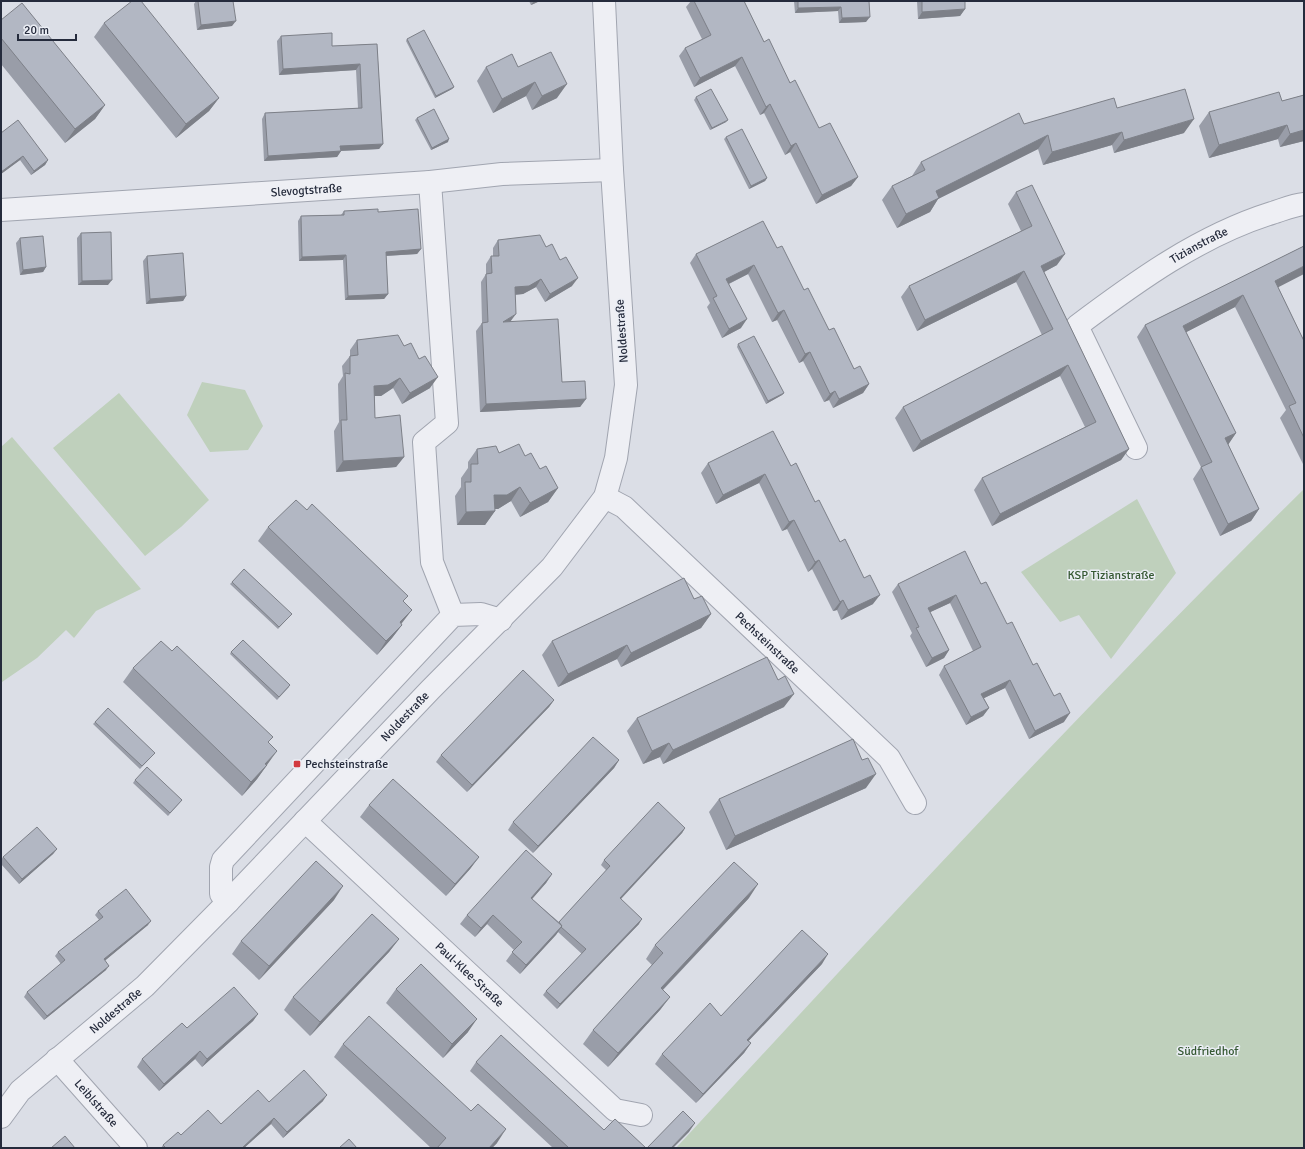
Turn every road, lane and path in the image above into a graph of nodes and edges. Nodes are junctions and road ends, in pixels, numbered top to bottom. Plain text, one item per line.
1 (604, 1) edge
2 (612, 170) junction
3 (430, 182) junction
4 (1304, 204) edge
5 (1, 210) edge
6 (1136, 448) dead end
7 (605, 497) junction
8 (453, 615) junction
9 (501, 620) junction
10 (914, 803) dead end
11 (305, 821) junction
12 (228, 902) junction
13 (57, 1059) junction
14 (640, 1115) dead end
15 (1, 1117) edge
16 (136, 1148) edge

1 - 2 street, Noldestraße
2 - 3 street, Slevogtstraße
2 - 7 street, Noldestraße
3 - 5 street, Slevogtstraße
3 - 8 street
4 - 6 street, Tizianstraße
7 - 9 street, Noldestraße
7 - 10 street, Pechsteinstraße
8 - 9 street
8 - 12 street
9 - 11 street, Noldestraße
11 - 12 street, Noldestraße
11 - 14 street, Paul-Klee-Straße
12 - 13 street, Noldestraße
13 - 15 street, Noldestraße
13 - 16 street, Leiblstraße

